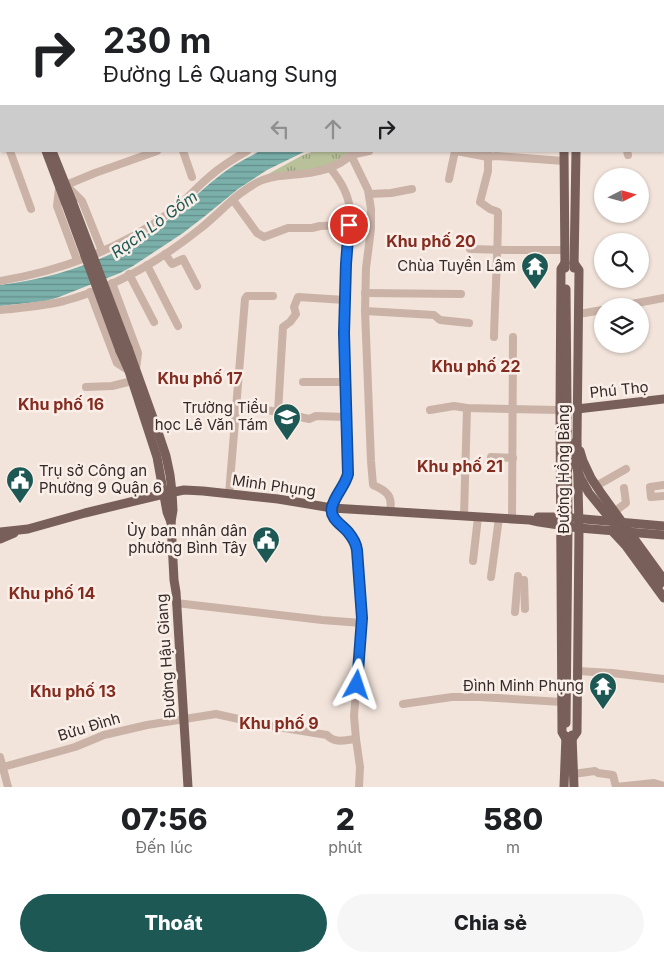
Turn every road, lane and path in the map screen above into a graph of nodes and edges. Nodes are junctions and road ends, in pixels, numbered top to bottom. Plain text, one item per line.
1 (10, 152) edge
2 (46, 152) edge
3 (52, 152) edge
4 (154, 152) edge
5 (183, 152) edge
6 (245, 152) edge
7 (456, 152) edge
8 (474, 152) edge
9 (576, 152) edge
10 (354, 153) edge
11 (488, 154) edge
12 (564, 156) edge
13 (330, 168) junction
14 (192, 177) dead end
15 (449, 179) dead end
16 (62, 186) junction
17 (412, 189) dead end
18 (370, 194) junction
19 (233, 200) junction
20 (30, 209) dead end
21 (349, 225) junction
22 (470, 249) dead end
23 (498, 250) junction
24 (565, 250) junction
25 (102, 251) junction
26 (165, 254) junction
27 (77, 260) junction
28 (569, 263) junction
29 (147, 264) junction
30 (130, 274) junction
31 (0, 281) edge
32 (112, 283) junction
33 (197, 286) dead end
34 (569, 289) junction
35 (90, 292) junction
36 (365, 293) junction
37 (461, 294) dead end
38 (273, 296) dead end
39 (664, 298) edge
40 (345, 300) junction
41 (649, 301) edge
42 (0, 310) edge
43 (365, 311) junction
44 (594, 311) edge
45 (579, 314) junction
46 (154, 322) dead end
47 (469, 322) dead end
48 (178, 326) dead end
49 (494, 337) dead end
50 (513, 337) dead end
51 (132, 370) junction
52 (132, 381) junction
53 (303, 382) dead end
54 (345, 382) junction
55 (86, 387) dead end
56 (664, 399) edge
57 (236, 405) junction
58 (467, 408) junction
59 (513, 409) junction
60 (577, 409) junction
61 (430, 410) dead end
62 (560, 410) junction
63 (278, 412) junction
64 (346, 416) junction
65 (575, 441) junction
66 (492, 457) dead end
67 (513, 458) junction
68 (626, 469) dead end
69 (561, 471) junction
70 (578, 472) junction
71 (664, 485) edge
72 (596, 486) junction
73 (624, 488) dead end
74 (664, 490) edge
75 (168, 493) junction
76 (228, 494) junction
77 (664, 496) edge
78 (332, 508) junction
79 (390, 512) junction
80 (614, 512) junction
81 (464, 516) junction
82 (478, 517) junction
83 (499, 518) junction
84 (579, 518) junction
85 (512, 519) junction
86 (561, 521) junction
87 (623, 522) junction
88 (635, 523) junction
89 (664, 526) edge
90 (579, 528) junction
91 (18, 530) junction
92 (612, 531) junction
93 (0, 532) edge
94 (629, 532) junction
95 (653, 534) junction
96 (664, 535) edge
97 (0, 539) edge
98 (624, 543) junction
99 (645, 553) junction
100 (473, 561) dead end
101 (491, 577) dead end
102 (664, 580) edge
103 (664, 590) edge
104 (664, 598) edge
105 (176, 603) junction
106 (524, 609) dead end
107 (515, 612) dead end
108 (362, 623) junction
109 (577, 671) junction
110 (664, 679) edge
111 (562, 702) junction
112 (403, 704) dead end
113 (184, 718) junction
114 (569, 723) junction
115 (356, 739) junction
116 (569, 739) junction
117 (0, 757) edge
118 (3, 767) junction
119 (573, 774) junction
120 (664, 786) edge
121 (8, 787) edge
122 (188, 787) edge
123 (359, 787) edge
124 (564, 787) edge
125 (574, 787) edge

1 - 20 street
2 - 16 main road
3 - 16 main road
4 - 16 street
5 - 14 street
6 - 25 street
7 - 15 street
8 - 11 street
9 - 28 main road, Đường Hồng Bàng
10 - 13 street
10 - 18 street
11 - 12 street
11 - 23 street
12 - 24 main road, Đường Hồng Bàng
13 - 19 street
13 - 21 street
16 - 25 street
16 - 27 street
16 - 51 main road, Đường Hậu Giang, bridge
17 - 18 street
18 - 36 street
19 - 21 street
19 - 26 street
21 - 40 street
22 - 23 street
23 - 24 street
23 - 49 street
24 - 28 main road, Đường Hồng Bàng
25 - 27 street
26 - 29 street
26 - 33 street
27 - 31 street
28 - 34 main road
28 - 45 main road, Đường Hồng Bàng
28 - 62 main road, Đường Hồng Bàng
29 - 30 street
29 - 48 street
30 - 32 street
30 - 46 street
32 - 35 street
32 - 51 street, Đường Hậu Giang
34 - 65 main road
34 - 114 main road, bridge
35 - 42 street
35 - 51 street, Đường Hậu Giang
36 - 37 street
36 - 43 street
38 - 57 street
39 - 41 street
40 - 54 street
40 - 63 street
43 - 47 street
43 - 79 street
44 - 45 street
45 - 60 main road, Đường Hồng Bàng
50 - 59 street
51 - 52 main road, Đường Hậu Giang
51 - 75 main road, Đường Hậu Giang
52 - 55 street
52 - 75 main road, Đường Hậu Giang
53 - 54 street
54 - 64 street
56 - 60 main road, Phú Thọ
57 - 63 street
57 - 76 street
58 - 59 street
58 - 61 street
58 - 81 street
59 - 62 street
59 - 67 street
60 - 65 main road, Đường Hồng Bàng
62 - 69 main road, Đường Hồng Bàng
63 - 64 street
64 - 78 street
65 - 70 main road, Đường Hồng Bàng
65 - 72 main road
65 - 103 main road, bridge
65 - 114 main road, bridge
66 - 67 street
67 - 85 street
68 - 72 street
69 - 70 main road
69 - 86 main road, Đường Hồng Bàng
70 - 84 main road, Đường Hồng Bàng
71 - 74 street
71 - 77 street
72 - 80 main road
73 - 80 street
75 - 76 main road, Minh Phụng
75 - 91 main road, Minh Phụng
75 - 105 main road, Đường Hậu Giang
76 - 78 main road, Minh Phụng
78 - 79 main road, Minh Phụng
78 - 108 street
79 - 81 main road, Minh Phụng
80 - 87 main road
81 - 82 main road, Minh Phụng
82 - 83 main road, Minh Phụng
82 - 100 street
83 - 85 main road, Minh Phụng
83 - 101 street
84 - 86 main road, Minh Phụng
84 - 87 main road, Minh Phụng
84 - 90 main road, Đường Hồng Bàng
85 - 86 main road, Minh Phụng
86 - 90 main road, Minh Phụng
86 - 111 main road, Đường Hồng Bàng
87 - 88 main road, Minh Phụng
87 - 94 main road
88 - 89 main road, Minh Phụng
88 - 94 main road
90 - 92 main road, Minh Phụng
90 - 109 main road, Đường Hồng Bàng
91 - 93 main road, Minh Phụng
91 - 97 main road, Minh Phụng
92 - 94 main road, Minh Phụng
92 - 98 main road
94 - 95 main road, Minh Phụng
94 - 98 main road
94 - 99 main road
95 - 96 main road, Minh Phụng
95 - 99 main road
98 - 104 main road
99 - 102 main road
105 - 108 street
105 - 113 main road, Đường Hậu Giang
106 - 107 street
108 - 115 street
109 - 110 street
109 - 116 main road, Đường Hồng Bàng
111 - 112 street
111 - 116 main road, Đường Hồng Bàng
113 - 115 street, Bửu Đình
113 - 118 street, Bửu Đình
113 - 122 main road, Đường Hậu Giang
114 - 116 main road
115 - 123 street
116 - 119 main road, Đường Hồng Bàng
116 - 124 main road, Đường Hồng Bàng
117 - 118 street
118 - 121 street
119 - 120 street
119 - 125 main road, Đường Hồng Bàng

